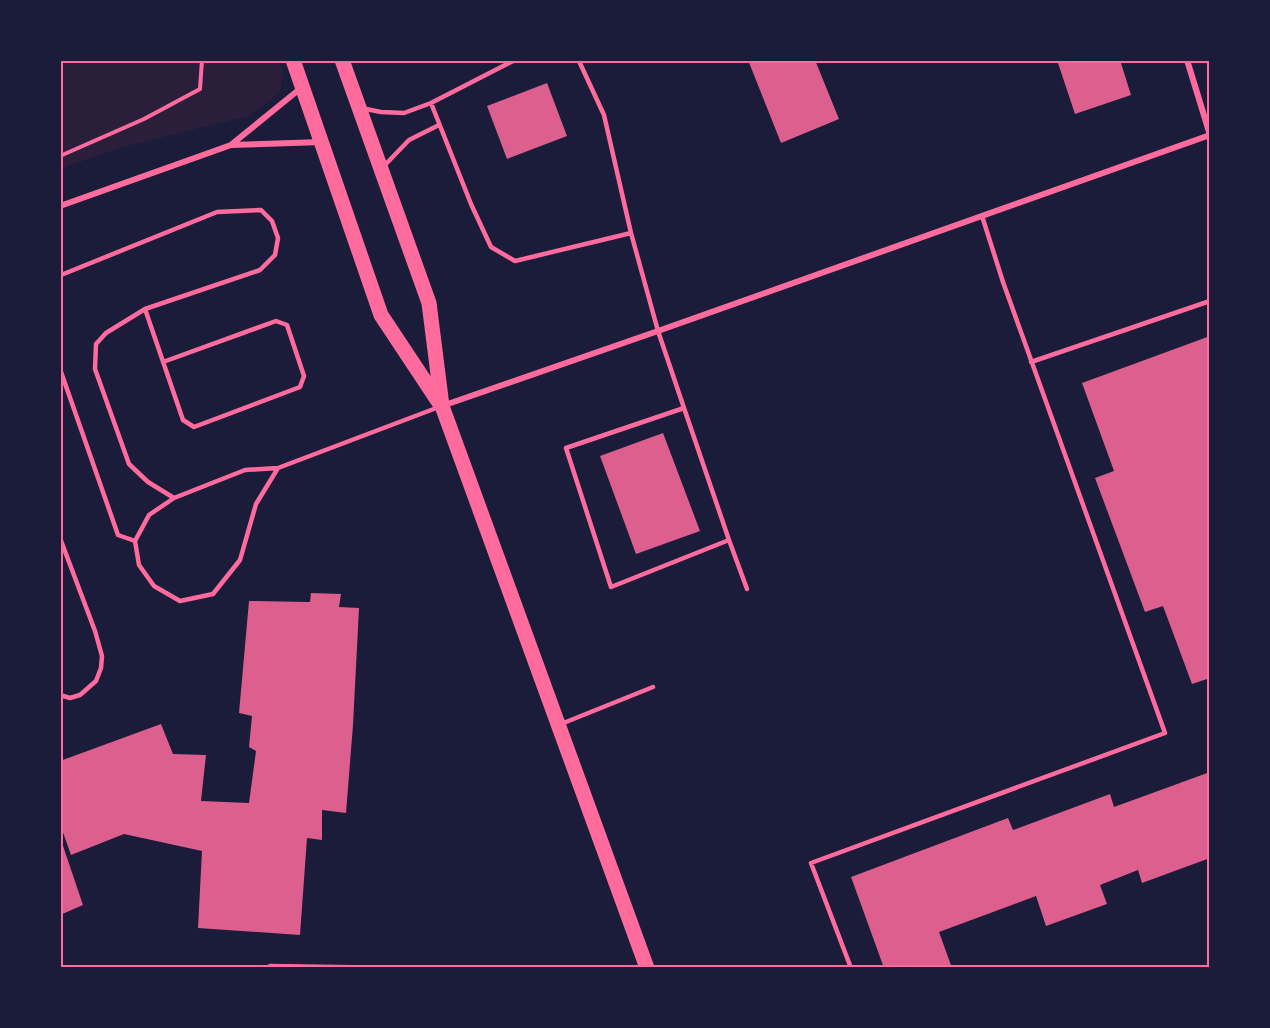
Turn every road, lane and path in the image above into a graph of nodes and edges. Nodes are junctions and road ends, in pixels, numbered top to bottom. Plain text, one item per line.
1 (202, 60) edge
2 (293, 60) edge
3 (342, 60) edge
4 (519, 60) edge
5 (577, 60) edge
6 (1188, 60) edge
7 (303, 87) junction
8 (431, 103) junction
9 (359, 107) junction
10 (439, 125) junction
11 (1210, 135) edge
12 (322, 142) junction
13 (231, 145) junction
14 (60, 156) edge
15 (381, 169) junction
16 (60, 207) edge
17 (981, 216) junction
18 (631, 233) junction
19 (60, 276) edge
20 (1210, 301) edge
21 (146, 309) junction
22 (658, 331) junction
23 (163, 362) junction
24 (1031, 362) junction
25 (60, 369) edge
26 (442, 406) junction
27 (684, 408) junction
28 (278, 468) junction
29 (174, 498) junction
30 (60, 538) edge
31 (729, 540) junction
32 (135, 541) junction
33 (747, 589) dead end
34 (653, 687) dead end
35 (60, 695) edge
36 (558, 725) junction
37 (270, 966) dead end
38 (402, 968) edge
39 (647, 968) edge
40 (851, 968) edge

1 - 14 path
2 - 7 main road
3 - 9 main road
4 - 8 lane
5 - 18 lane
6 - 11 street
7 - 12 main road
7 - 13 street
8 - 9 lane
8 - 10 lane
9 - 15 main road
10 - 15 lane
10 - 18 lane
11 - 17 street
12 - 13 street
12 - 26 main road
13 - 16 street
15 - 26 main road
17 - 22 street
17 - 24 lane
18 - 22 lane
19 - 21 lane
20 - 24 lane
21 - 23 lane
21 - 29 lane
22 - 26 street
22 - 27 lane
23 - 23 lane
24 - 40 lane
25 - 32 lane
26 - 28 lane
26 - 36 main road
27 - 31 lane
27 - 31 lane
28 - 29 lane
28 - 32 lane
29 - 32 lane
30 - 35 lane
31 - 33 lane
34 - 36 lane
36 - 39 main road
37 - 38 lane

